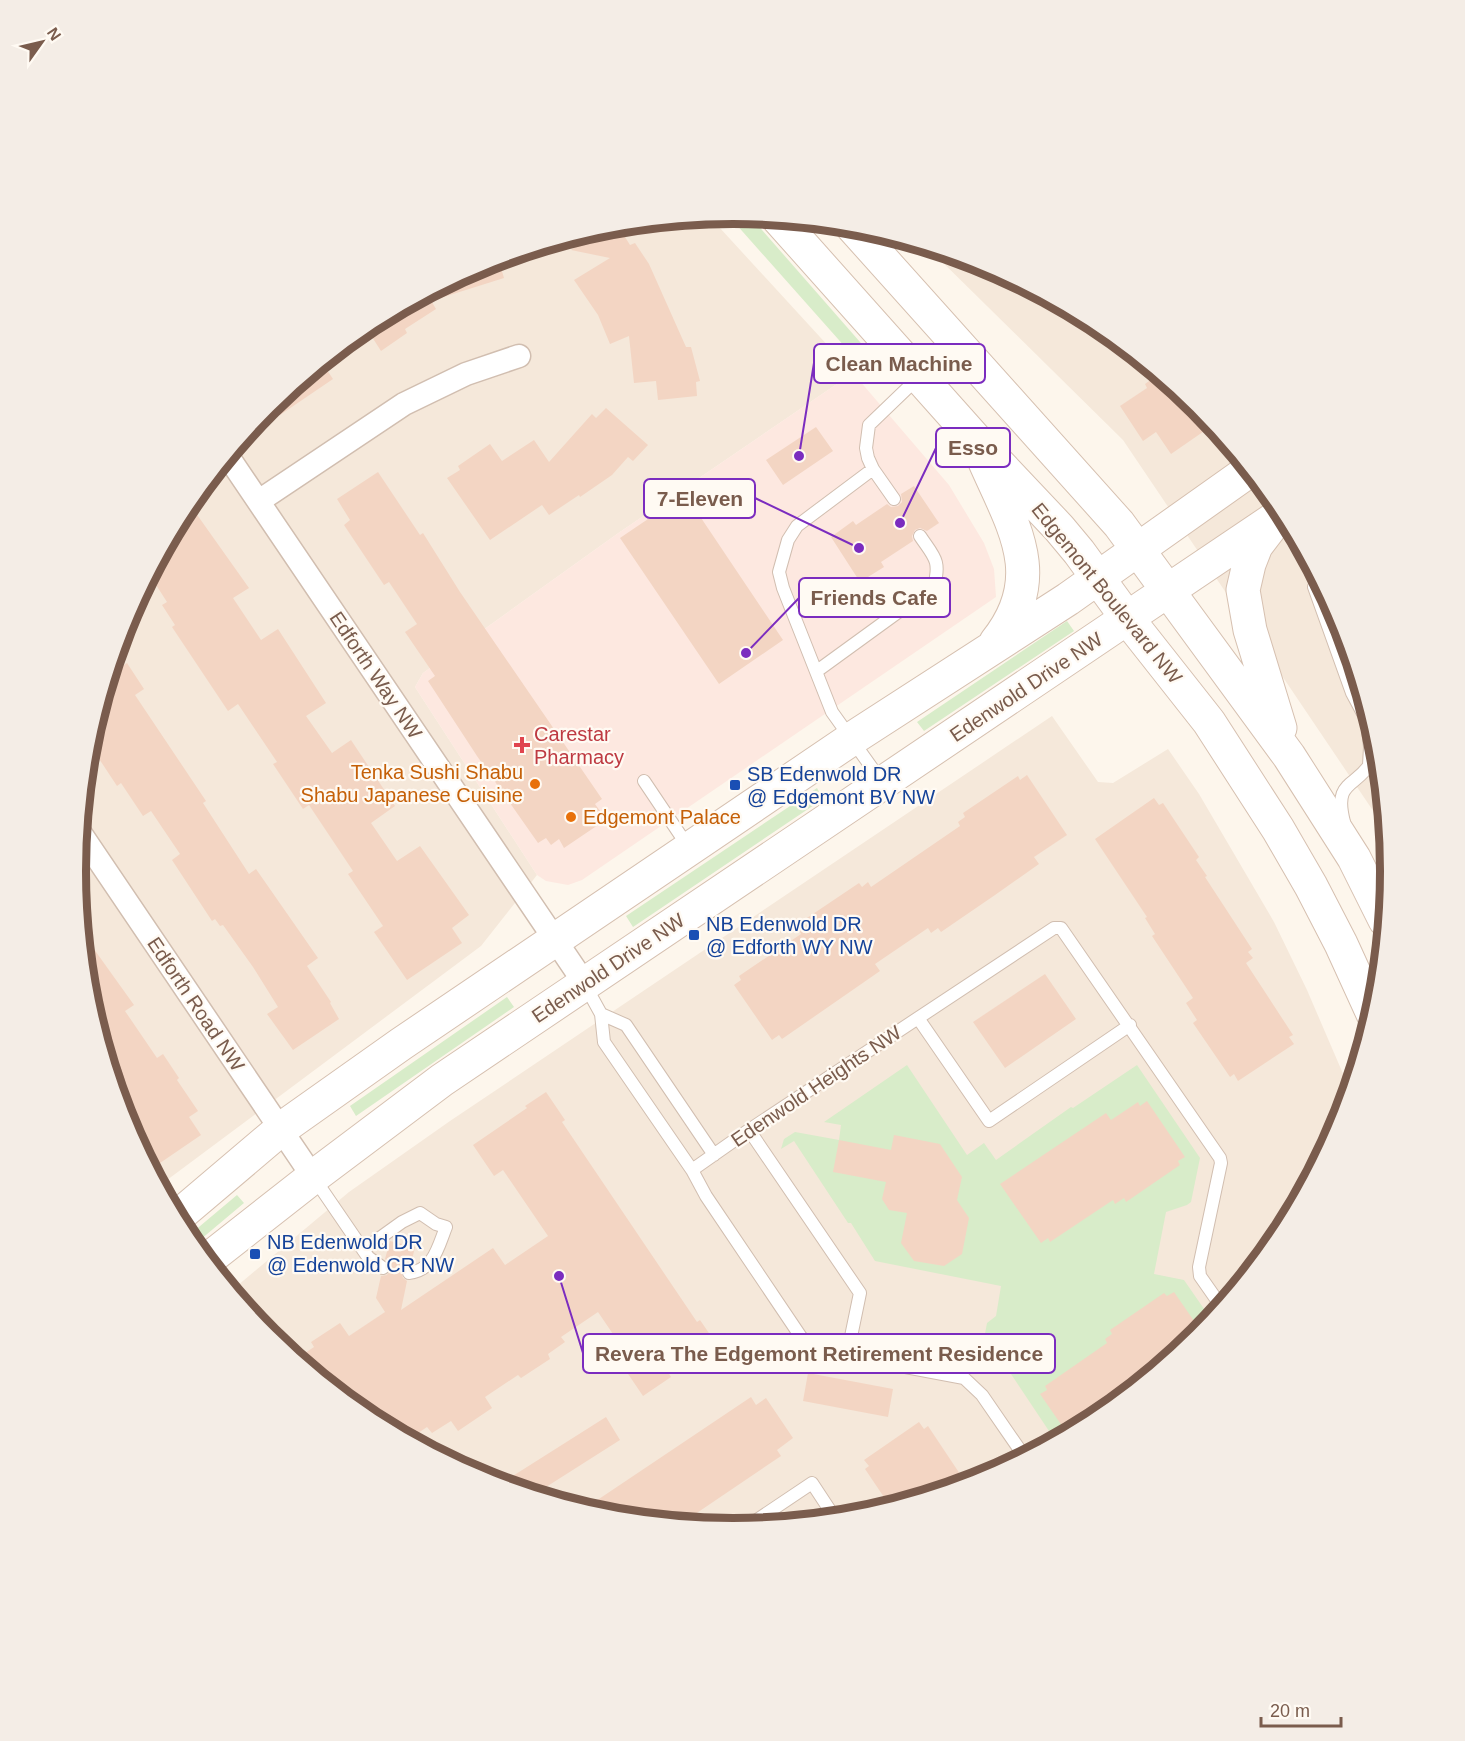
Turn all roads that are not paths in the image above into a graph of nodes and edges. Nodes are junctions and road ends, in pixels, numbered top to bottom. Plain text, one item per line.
1 (785, 226) edge
2 (861, 237) edge
3 (519, 356) dead end
4 (919, 377) junction
5 (975, 439) junction
6 (232, 461) edge
7 (873, 469) junction
8 (1244, 474) edge
9 (894, 499) dead end
10 (259, 501) junction
11 (1275, 518) edge
12 (1276, 520) edge
13 (920, 537) dead end
14 (1138, 550) junction
15 (1098, 578) junction
16 (1314, 587) edge
17 (1168, 590) junction
18 (1127, 618) junction
19 (991, 648) junction
20 (817, 671) junction
21 (1357, 701) edge
22 (853, 738) junction
23 (1289, 756) junction
24 (1369, 758) edge
25 (1369, 765) joint
26 (644, 781) dead end
27 (883, 783) junction
28 (87, 842) edge
29 (690, 849) junction
30 (1354, 858) junction
31 (1378, 907) edge
32 (556, 940) junction
33 (585, 984) junction
34 (1366, 1000) edge
35 (601, 1014) junction
36 (918, 1018) junction
37 (1130, 1025) junction
38 (281, 1129) junction
39 (749, 1130) junction
40 (714, 1155) junction
41 (692, 1170) junction
42 (313, 1177) junction
43 (183, 1212) edge
44 (363, 1250) junction
45 (213, 1256) edge
46 (383, 1268) dead end
47 (409, 1273) dead end
48 (1217, 1300) edge
49 (847, 1356) junction
50 (1020, 1450) edge
51 (830, 1510) edge
52 (762, 1517) edge

1 - 4 street, Edgemont Boulevard NW
2 - 14 street
3 - 10 street
4 - 5 street, Edgemont Boulevard NW
4 - 7 lane
5 - 15 street, Edgemont Boulevard NW
5 - 19 street
6 - 10 street, Edforth Way NW
7 - 9 lane
7 - 20 lane
8 - 14 street
10 - 32 street, Edforth Way NW
11 - 17 street, Edenwold Drive NW
12 - 23 street
13 - 20 lane
14 - 15 street
14 - 17 street
15 - 18 street, Edgemont Boulevard NW
15 - 19 street
16 - 21 lane
17 - 18 street, Edenwold Drive NW
17 - 23 street
18 - 27 street, Edenwold Drive NW
18 - 34 street, Edgemont Boulevard NW
19 - 22 street
20 - 22 lane
22 - 27 lane
22 - 29 street
23 - 30 street
24 - 25 lane
25 - 30 lane
26 - 29 lane
27 - 33 street, Edenwold Drive NW
28 - 38 street, Edforth Road NW
29 - 32 street
30 - 31 street
32 - 33 street, Edforth Way NW
32 - 38 street
33 - 35 lane
33 - 42 street, Edenwold Drive NW
35 - 40 lane, Edenwold Heights NW
35 - 41 lane
36 - 37 lane, Edenwold Heights NW
36 - 37 lane, Edenwold Heights NW
36 - 39 lane, Edenwold Heights NW
37 - 48 lane, Edenwold Heights NW
38 - 42 street, Edforth Road NW
38 - 43 street
39 - 40 lane, Edenwold Heights NW
39 - 49 lane
40 - 41 lane, Edenwold Heights NW
41 - 49 lane
42 - 44 lane
42 - 45 street, Edenwold Drive NW
44 - 46 lane
44 - 47 lane
49 - 50 lane
51 - 52 lane

